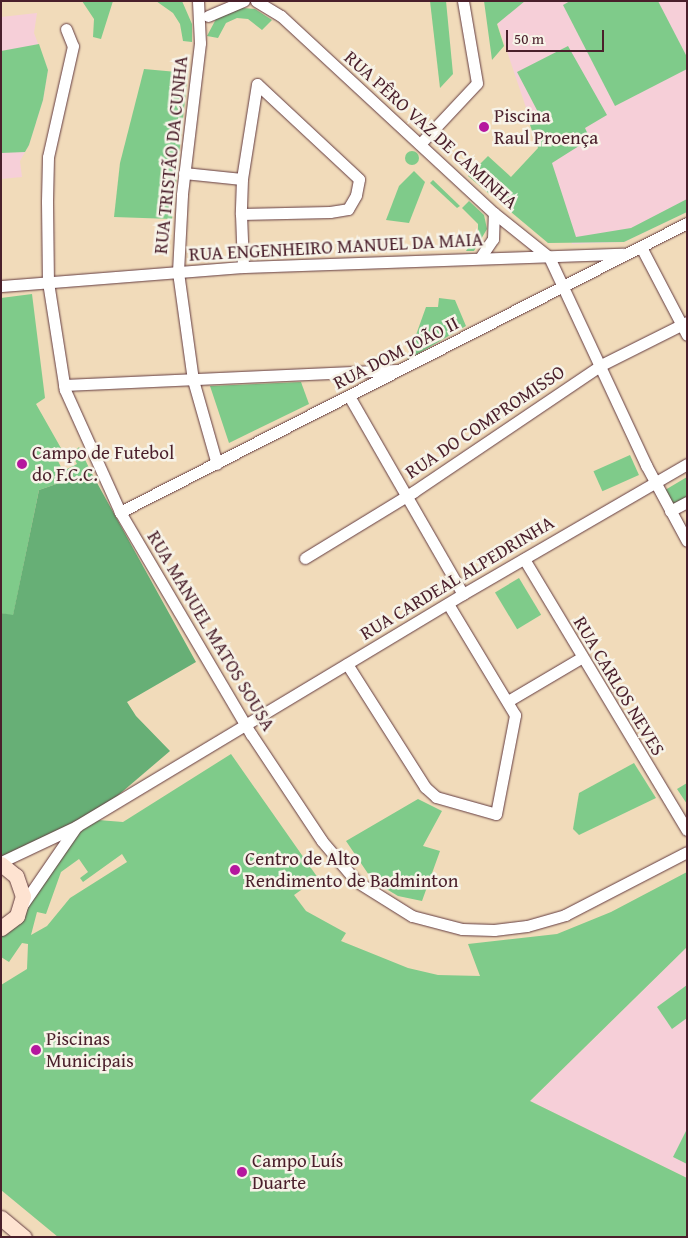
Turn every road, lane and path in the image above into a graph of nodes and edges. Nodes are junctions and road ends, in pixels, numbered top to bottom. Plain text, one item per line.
1 (215, 1) edge
2 (244, 1) edge
3 (463, 1) edge
4 (263, 3) edge
5 (199, 10) edge
6 (66, 28) dead end
7 (420, 144) junction
8 (184, 173) junction
9 (242, 179) junction
10 (494, 213) junction
11 (241, 214) junction
12 (687, 223) edge
13 (641, 247) junction
14 (626, 254) junction
15 (548, 257) junction
16 (480, 258) junction
17 (243, 267) junction
18 (178, 272) junction
19 (48, 282) junction
20 (1, 286) edge
21 (562, 287) junction
22 (685, 327) edge
23 (601, 365) junction
24 (404, 370) junction
25 (193, 380) junction
26 (64, 385) junction
27 (349, 396) junction
28 (217, 464) junction
29 (687, 464) edge
30 (655, 482) junction
31 (405, 497) junction
32 (687, 502) edge
33 (670, 511) junction
34 (120, 512) junction
35 (687, 541) edge
36 (305, 558) dead end
37 (524, 559) junction
38 (463, 594) junction
39 (448, 604) junction
40 (581, 658) junction
41 (347, 664) junction
42 (508, 701) junction
43 (246, 724) junction
44 (77, 826) junction
45 (687, 830) edge
46 (687, 852) edge
47 (1, 863) edge
48 (21, 907) junction
49 (1, 928) edge
50 (1, 1218) edge
51 (24, 1237) edge

1 - 5 street, RUA TRISTÃO DA CUNHA
2 - 5 street
3 - 7 street
4 - 7 street, RUA PÊRO VAZ DE CAMINHA
5 - 8 street, RUA TRISTÃO DA CUNHA
6 - 19 street, RUA MANUEL MATOS SOUSA
7 - 10 street, RUA PÊRO VAZ DE CAMINHA
8 - 9 street
8 - 18 street, RUA TRISTÃO DA CUNHA
9 - 11 street
9 - 11 street
10 - 15 street, RUA PÊRO VAZ DE CAMINHA
10 - 16 street
11 - 17 street
12 - 13 street, RUA DOM JOÃO II
13 - 14 street, RUA DOM JOÃO II
13 - 22 street
14 - 15 street, RUA ENGENHEIRO MANUEL DA MAIA
14 - 21 street, RUA DOM JOÃO II
15 - 16 street, RUA ENGENHEIRO MANUEL DA MAIA
15 - 21 street, RUA PÊRO VAZ DE CAMINHA
16 - 17 street, RUA ENGENHEIRO MANUEL DA MAIA
17 - 18 street, RUA ENGENHEIRO MANUEL DA MAIA
18 - 19 street, RUA ENGENHEIRO MANUEL DA MAIA
18 - 25 street, RUA TRISTÃO DA CUNHA
19 - 20 street, RUA ENGENHEIRO MANUEL DA MAIA
19 - 26 street, RUA MANUEL MATOS SOUSA
21 - 23 street, RUA PÊRO VAZ DE CAMINHA
21 - 24 street, RUA DOM JOÃO II
22 - 23 street, RUA DO COMPROMISSO
23 - 30 street, RUA PÊRO VAZ DE CAMINHA
23 - 31 street, RUA DO COMPROMISSO
24 - 25 street
24 - 27 street, RUA DOM JOÃO II
25 - 26 street
25 - 28 street, RUA TRISTÃO DA CUNHA
26 - 34 street, RUA MANUEL MATOS SOUSA
27 - 28 street, RUA DOM JOÃO II
27 - 31 street
28 - 34 street, RUA DOM JOÃO II
29 - 30 street, RUA CARDEAL ALPEDRINHA
30 - 33 street, RUA PÊRO VAZ DE CAMINHA
30 - 37 street, RUA CARDEAL ALPEDRINHA
31 - 36 street, RUA DO COMPROMISSO
31 - 38 street
32 - 33 street
33 - 35 street, RUA PÊRO VAZ DE CAMINHA
34 - 43 street, RUA MANUEL MATOS SOUSA
37 - 38 street, RUA CARDEAL ALPEDRINHA
37 - 40 street, RUA CARLOS NEVES
38 - 39 street, RUA CARDEAL ALPEDRINHA
39 - 41 street, RUA CARDEAL ALPEDRINHA
39 - 42 street
40 - 42 street
40 - 45 street, RUA CARLOS NEVES
41 - 42 street
41 - 43 street, RUA CARDEAL ALPEDRINHA
43 - 44 street, RUA CARDEAL ALPEDRINHA
43 - 46 street, RUA MANUEL MATOS SOUSA
44 - 47 street, RUA CARDEAL ALPEDRINHA
44 - 48 street
47 - 48 main road
48 - 49 main road
50 - 51 main road

